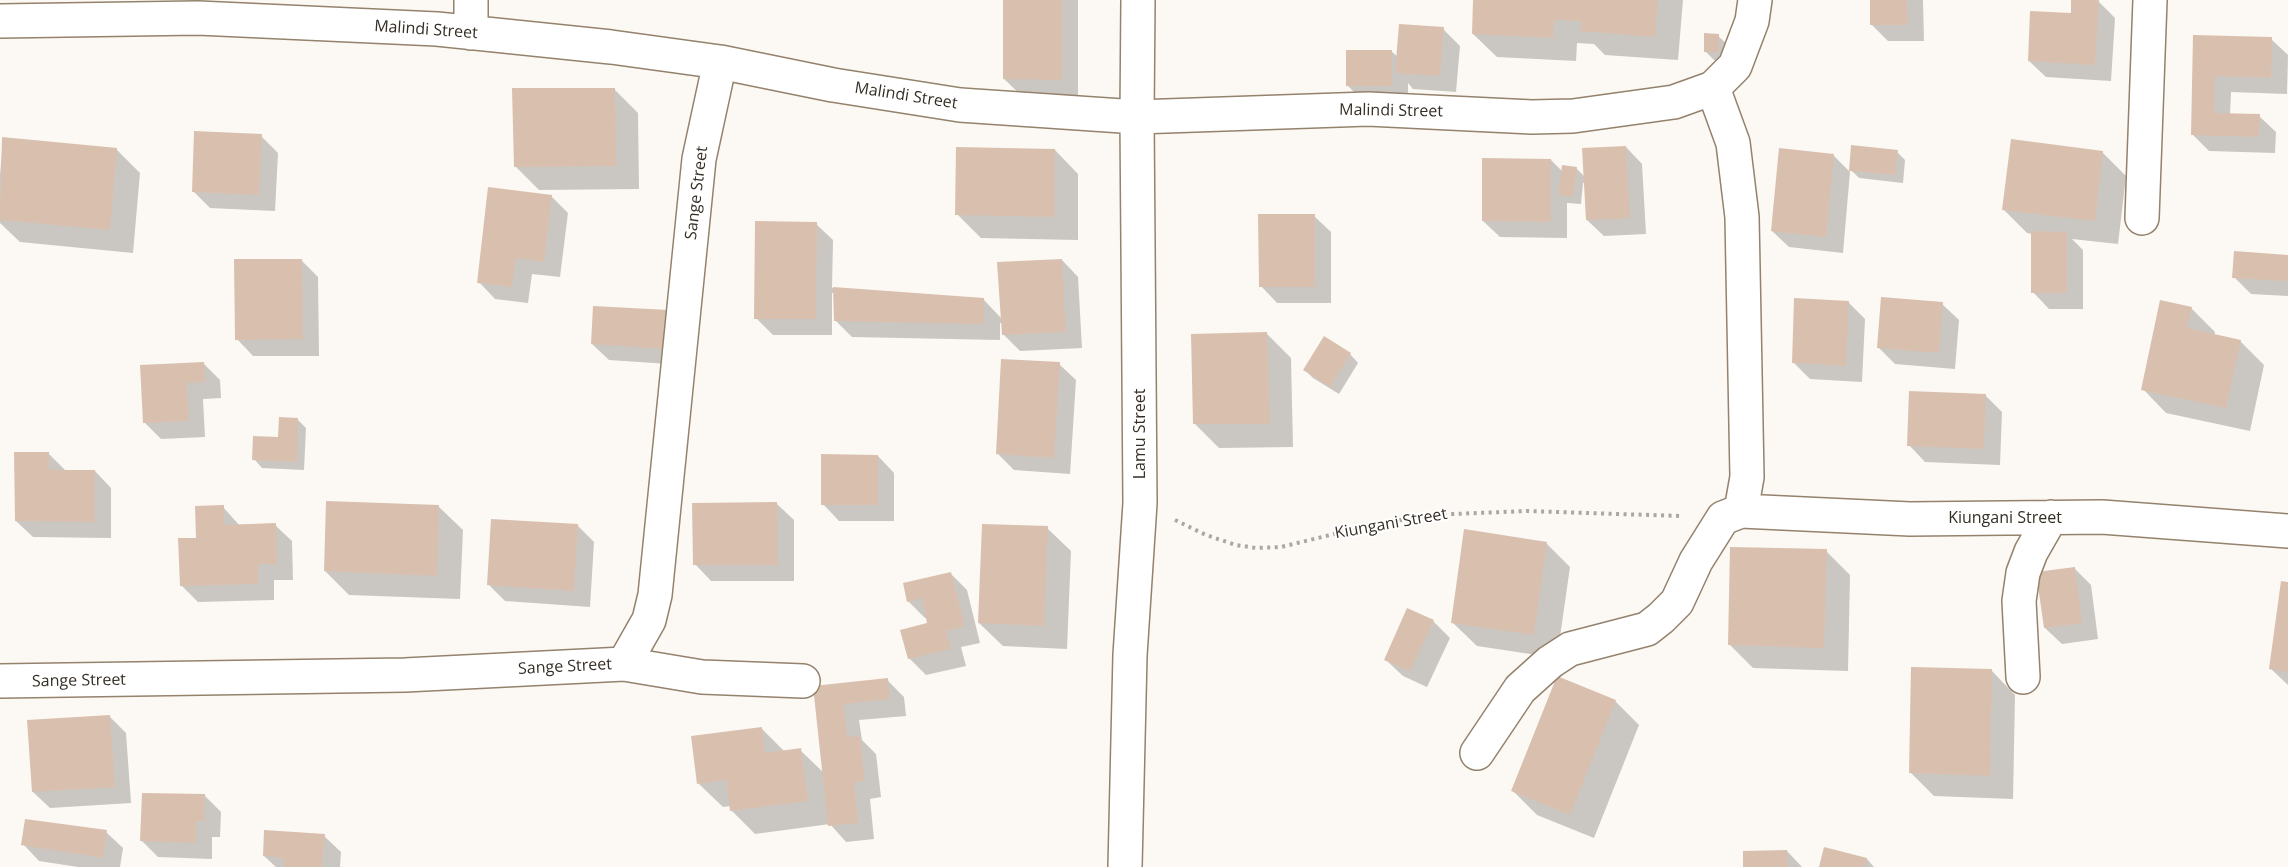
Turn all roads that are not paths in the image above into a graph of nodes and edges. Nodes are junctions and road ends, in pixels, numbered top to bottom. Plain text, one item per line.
1 (471, 0) edge
2 (1138, 0) edge
3 (1755, 0) edge
4 (2150, 0) edge
5 (0, 21) edge
6 (471, 33) junction
7 (720, 62) junction
8 (1713, 88) junction
9 (1137, 117) junction
10 (2142, 218) dead end
11 (1732, 515) junction
12 (2051, 517) junction
13 (2288, 531) edge
14 (624, 664) junction
15 (2023, 676) dead end
16 (0, 681) edge
17 (803, 681) dead end
18 (1477, 753) dead end
19 (1125, 867) edge

1 - 6 street
2 - 9 street, Lamu Street
3 - 8 street, Malindi Street
4 - 10 street
5 - 6 street, Malindi Street
6 - 7 street, Malindi Street
7 - 9 street, Malindi Street
7 - 14 street, Sange Street
8 - 9 street, Malindi Street
8 - 11 street
9 - 19 street, Lamu Street
11 - 12 street, Kiungani Street
11 - 18 street
12 - 13 street, Kiungani Street
12 - 15 street
14 - 16 street, Sange Street
14 - 17 street

